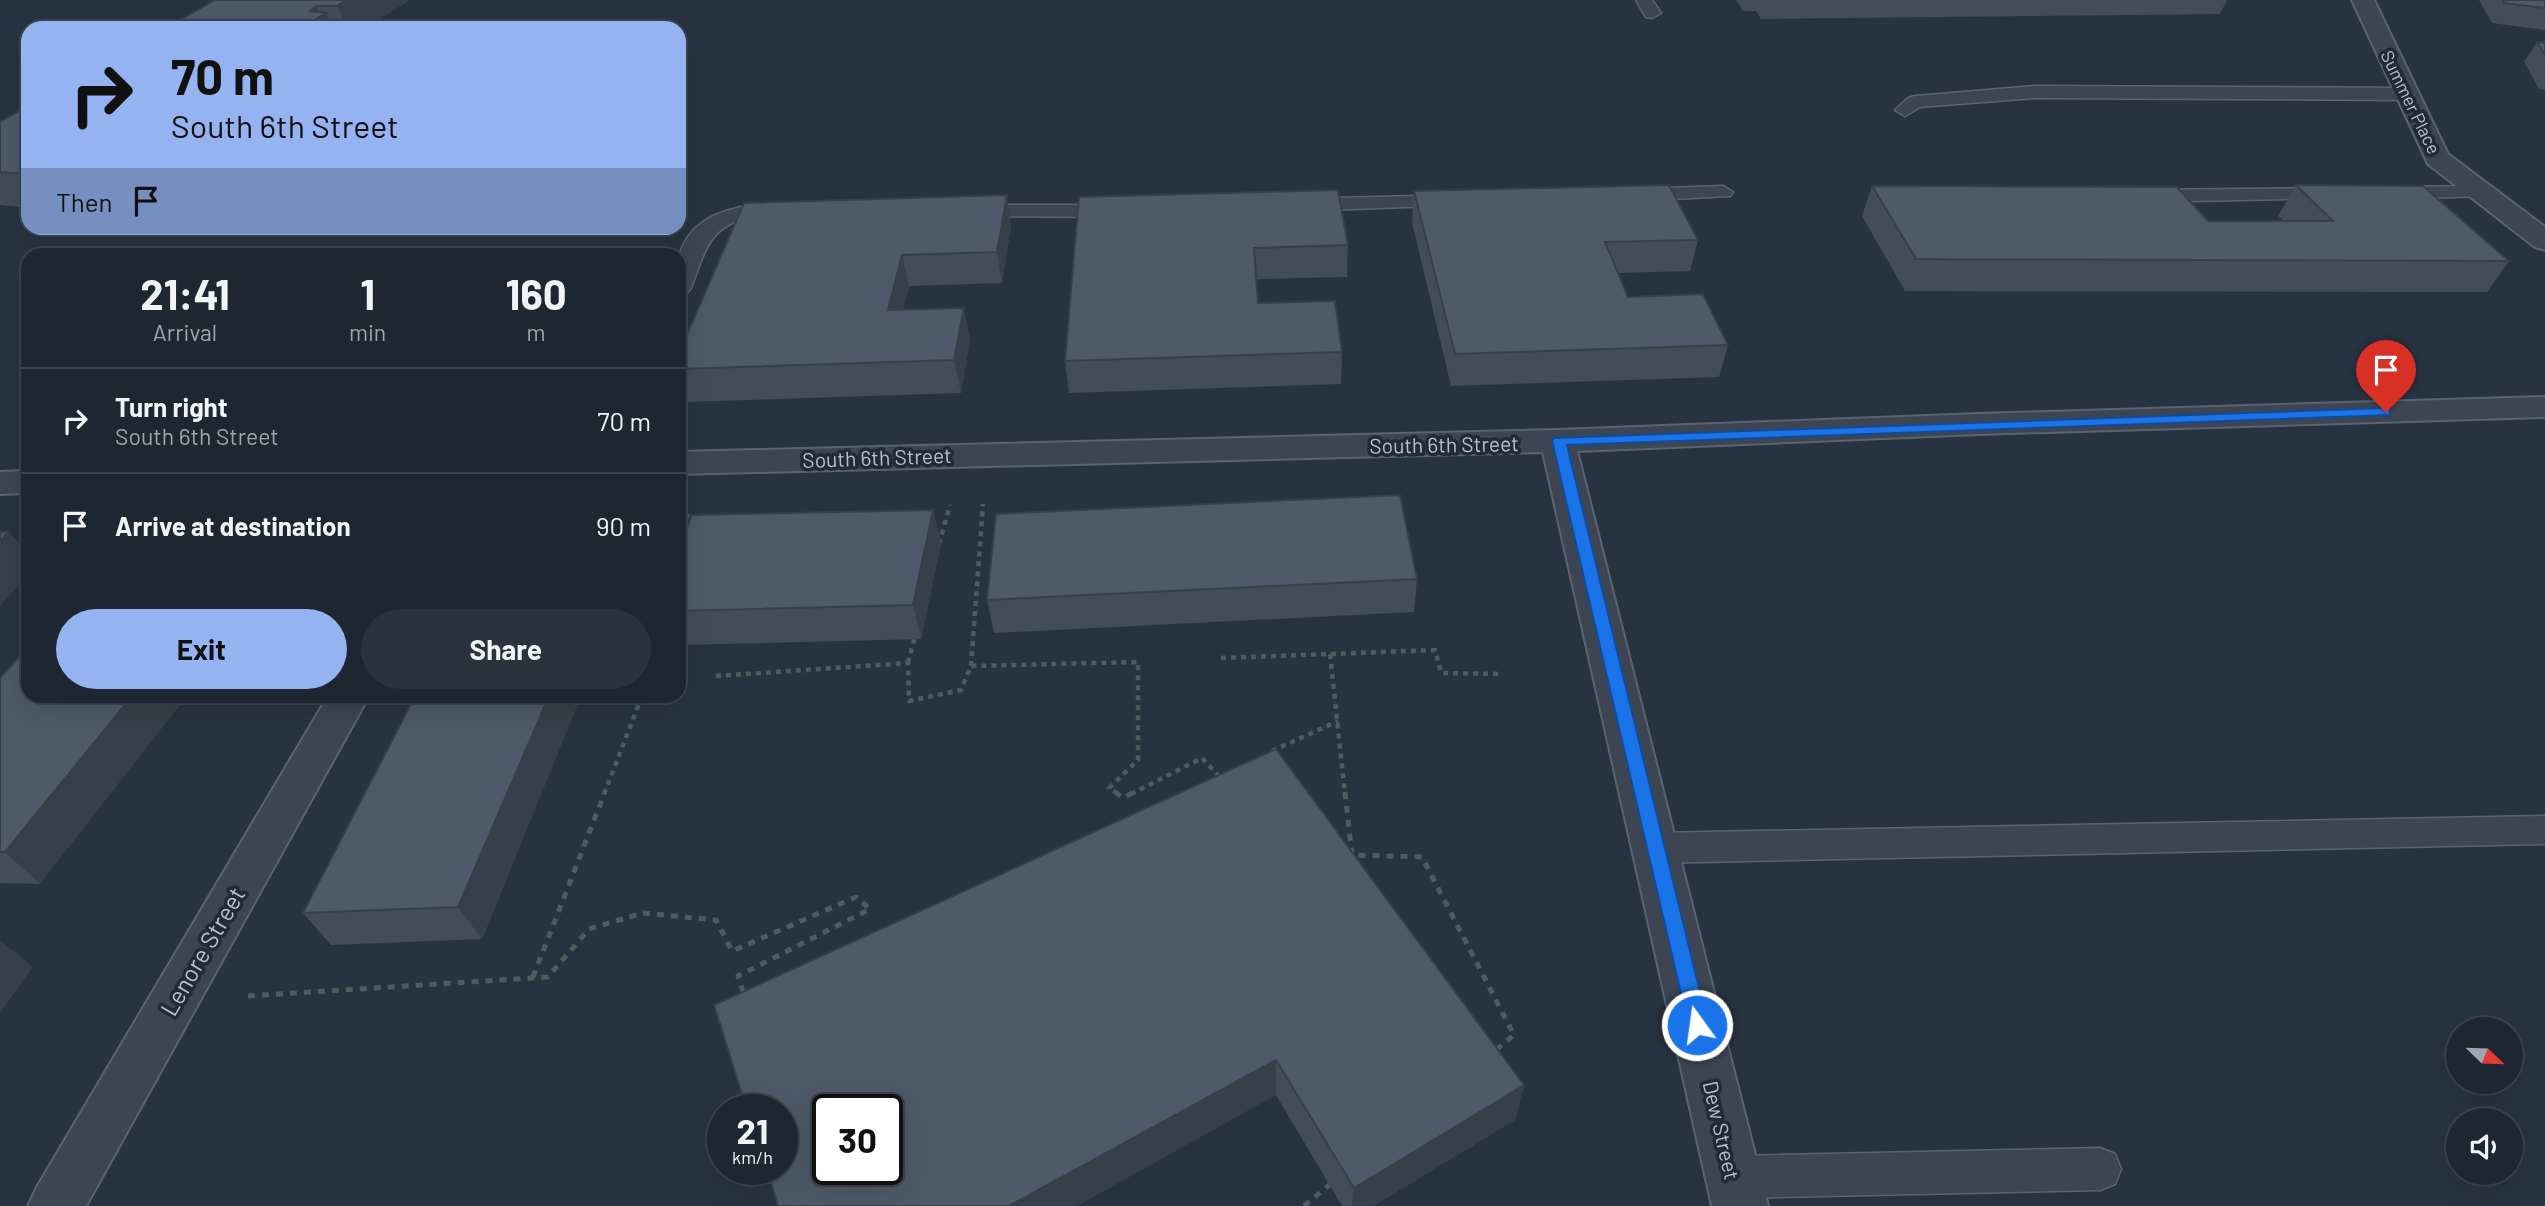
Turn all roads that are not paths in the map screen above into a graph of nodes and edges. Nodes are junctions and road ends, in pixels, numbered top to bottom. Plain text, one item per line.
1 (2363, 0) edge
2 (2407, 94) junction
3 (1905, 110) dead end
4 (1723, 192) dead end
5 (2478, 192) junction
6 (1611, 196) edge
7 (2141, 196) edge
8 (1472, 200) edge
9 (1280, 206) edge
10 (799, 210) edge
11 (943, 210) edge
12 (1143, 210) edge
13 (2545, 241) edge
14 (686, 272) edge
15 (2545, 407) edge
16 (1559, 441) junction
17 (686, 463) edge
18 (21, 482) edge
19 (0, 483) edge
20 (345, 703) edge
21 (2545, 830) edge
22 (1655, 848) junction
23 (2100, 1168) dead end
24 (1737, 1191) edge
25 (56, 1206) edge

1 - 2 street, Summer Place
2 - 3 lane
2 - 5 street, Summer Place
4 - 6 lane
5 - 7 lane
5 - 13 street, Summer Place
8 - 9 lane
10 - 14 lane
11 - 12 lane
15 - 16 street, South 6th Street
16 - 17 street, South 6th Street
16 - 22 street, Dew Street
18 - 19 street
20 - 25 street, Lenore Street
21 - 22 lane
22 - 24 street, Dew Street
23 - 24 lane

